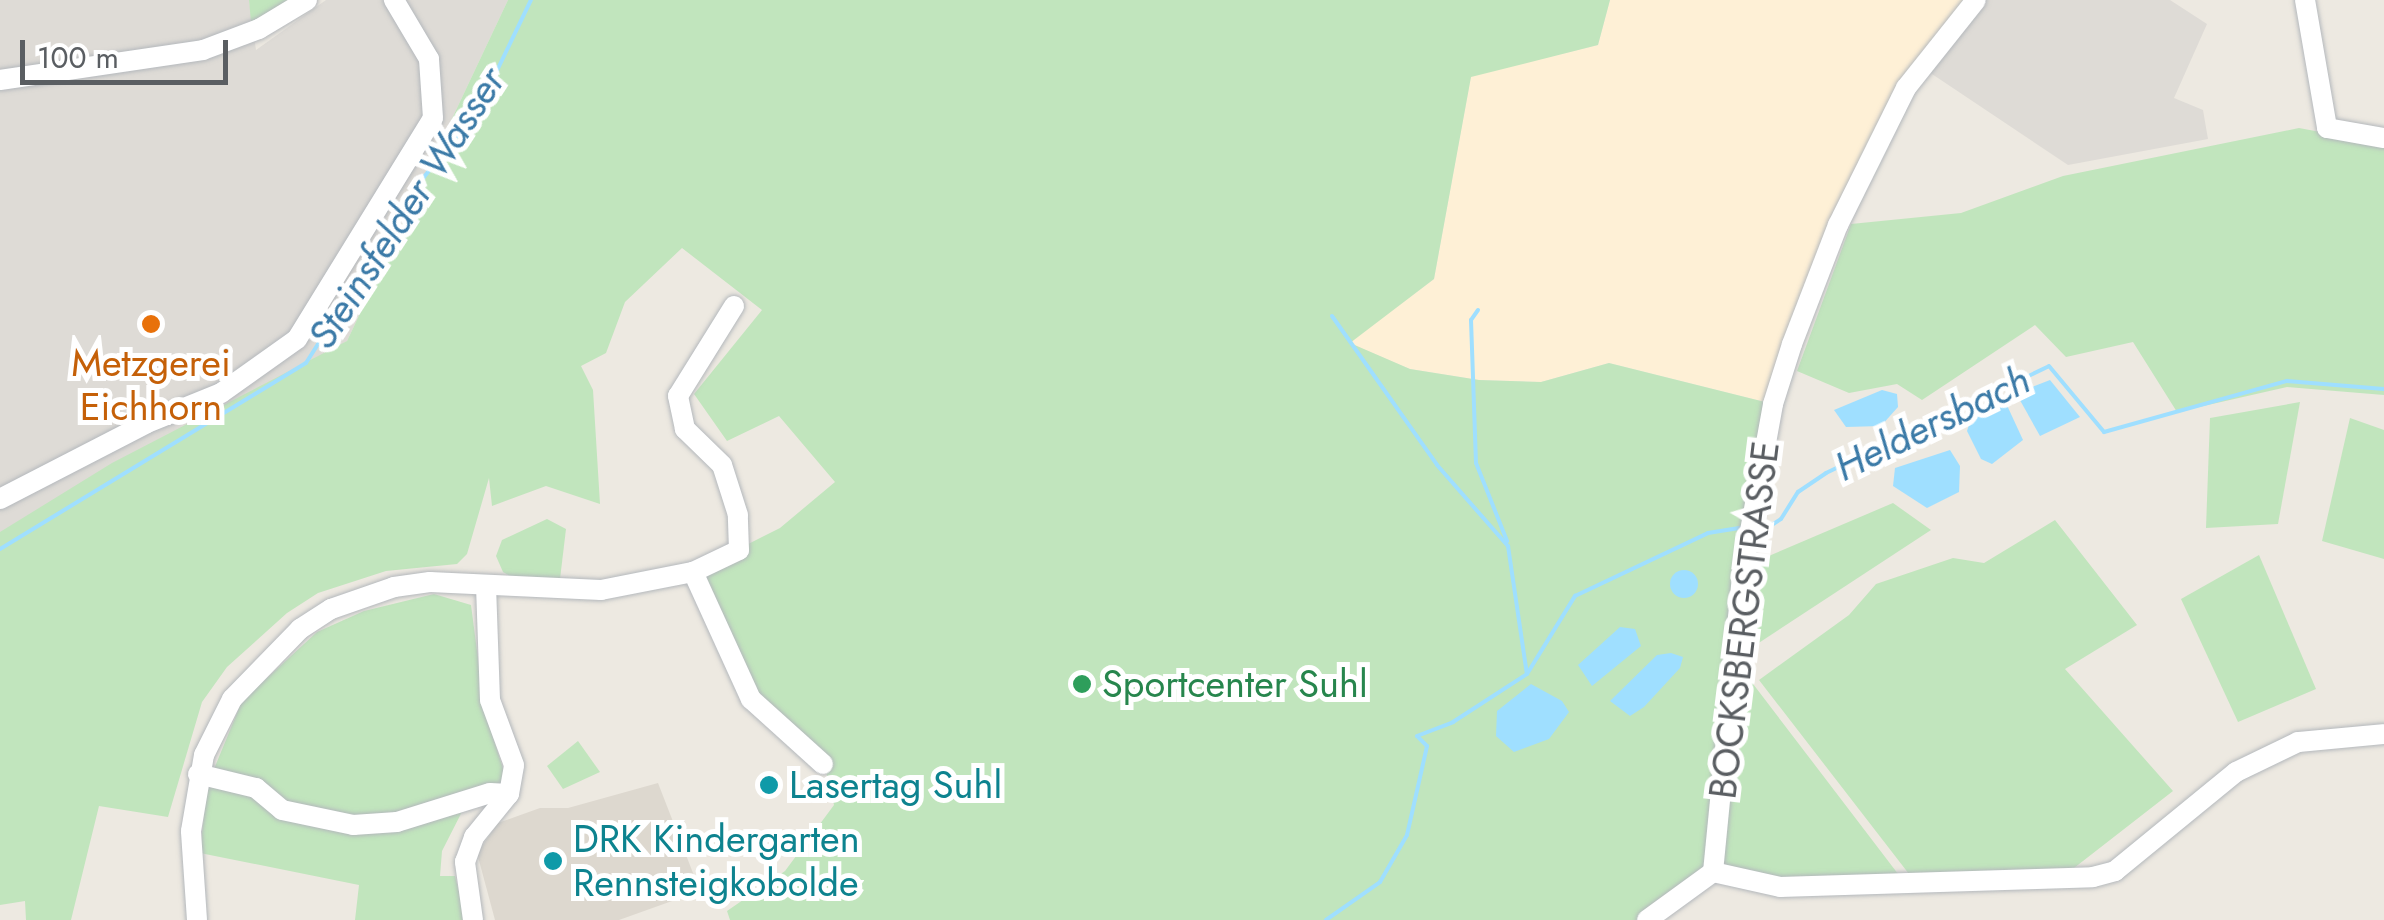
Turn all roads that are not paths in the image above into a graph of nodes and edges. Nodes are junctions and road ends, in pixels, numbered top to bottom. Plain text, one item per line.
1 (307, 0) edge
2 (394, 0) edge
3 (1976, 0) edge
4 (2305, 0) edge
5 (0, 80) edge
6 (2384, 138) edge
7 (734, 306) dead end
8 (0, 499) edge
9 (693, 572) junction
10 (486, 588) junction
11 (2384, 734) edge
12 (823, 764) dead end
13 (198, 774) junction
14 (509, 794) junction
15 (1713, 872) junction
16 (197, 920) edge
17 (473, 920) edge
18 (1647, 920) edge

1 - 5 street
2 - 8 street
3 - 15 street, BOCKSBERGSTRASSE
4 - 6 street
7 - 9 street
9 - 10 street
9 - 12 street
10 - 13 street
10 - 14 street
11 - 15 street
13 - 14 street
13 - 16 street
14 - 17 street
15 - 18 street

